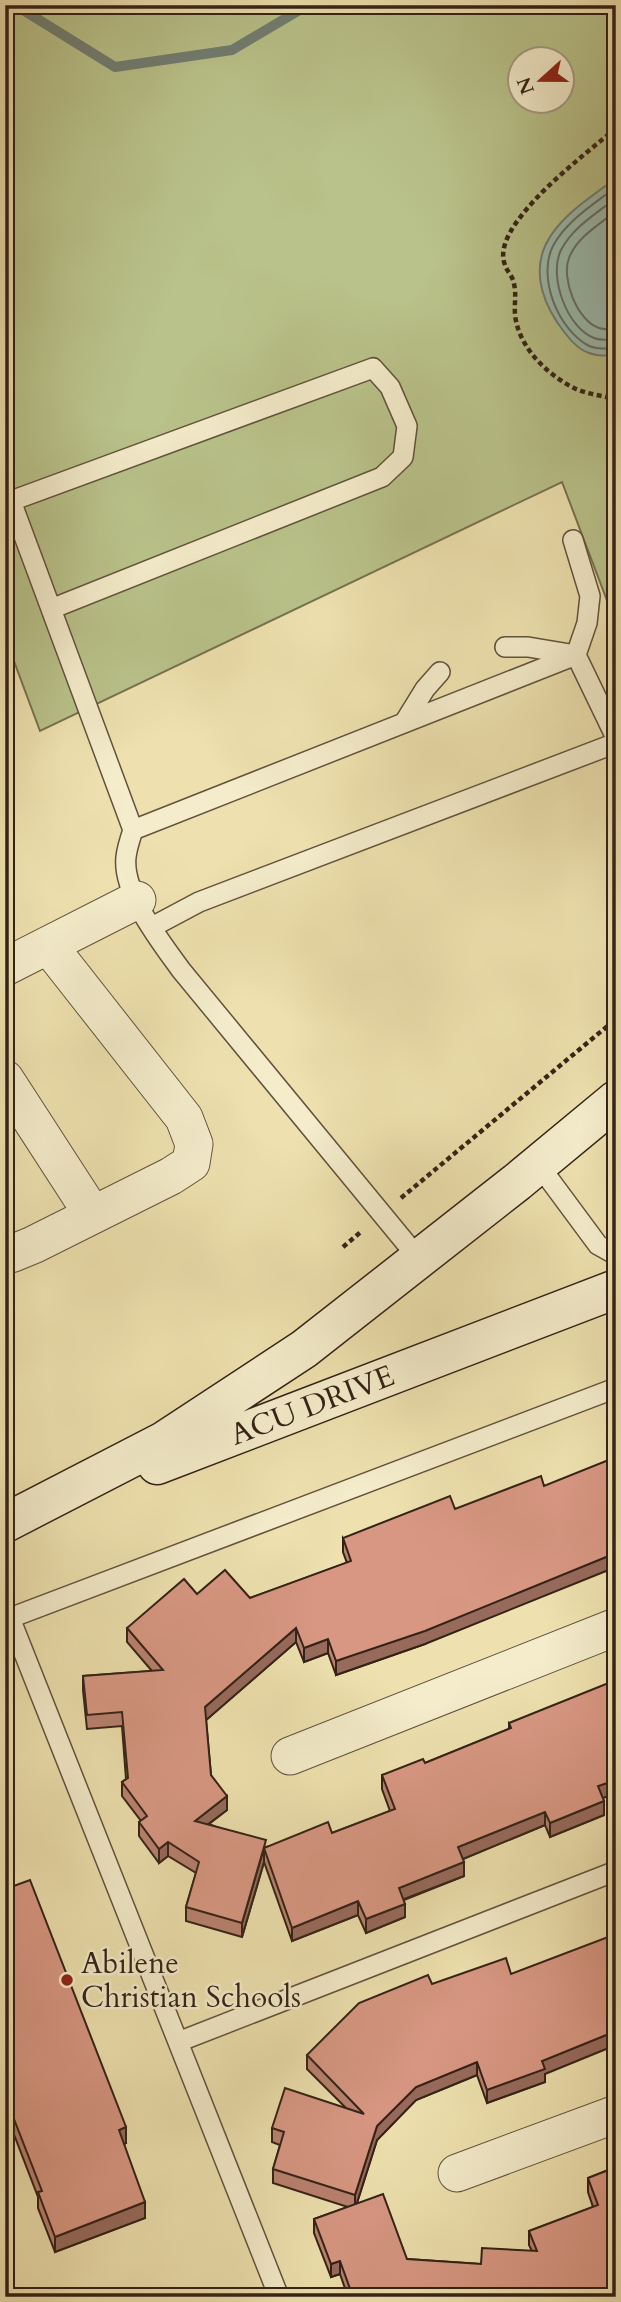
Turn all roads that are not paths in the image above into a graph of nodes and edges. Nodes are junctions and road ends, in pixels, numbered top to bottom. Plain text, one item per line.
1 (573, 540) dead end
2 (51, 609) junction
3 (505, 647) dead end
4 (576, 655) junction
5 (440, 672) dead end
6 (404, 723) junction
7 (616, 740) edge
8 (133, 830) junction
9 (144, 914) junction
10 (48, 945) junction
11 (5, 967) edge
12 (5, 1079) edge
13 (616, 1100) edge
14 (538, 1164) junction
15 (93, 1215) junction
16 (5, 1252) edge
17 (616, 1255) edge
18 (419, 1259) junction
19 (616, 1289) edge
20 (616, 1388) edge
21 (7, 1523) edge
22 (616, 1627) edge
23 (290, 1756) dead end
24 (616, 1871) edge
25 (178, 2042) junction
26 (616, 2114) edge
27 (457, 2173) dead end
28 (279, 2297) edge

1 - 4 lane
2 - 2 lane
2 - 8 lane
3 - 4 lane
4 - 6 lane
4 - 7 lane
5 - 6 lane
6 - 8 lane
7 - 9 lane
8 - 9 lane
9 - 10 street
9 - 18 lane
10 - 11 street
10 - 15 street
12 - 15 street
13 - 14 street
14 - 17 lane
14 - 18 street
15 - 16 street
18 - 21 street
19 - 21 street, ACU DRIVE
20 - 25 lane
22 - 23 street
24 - 25 lane
25 - 28 lane
26 - 27 street

